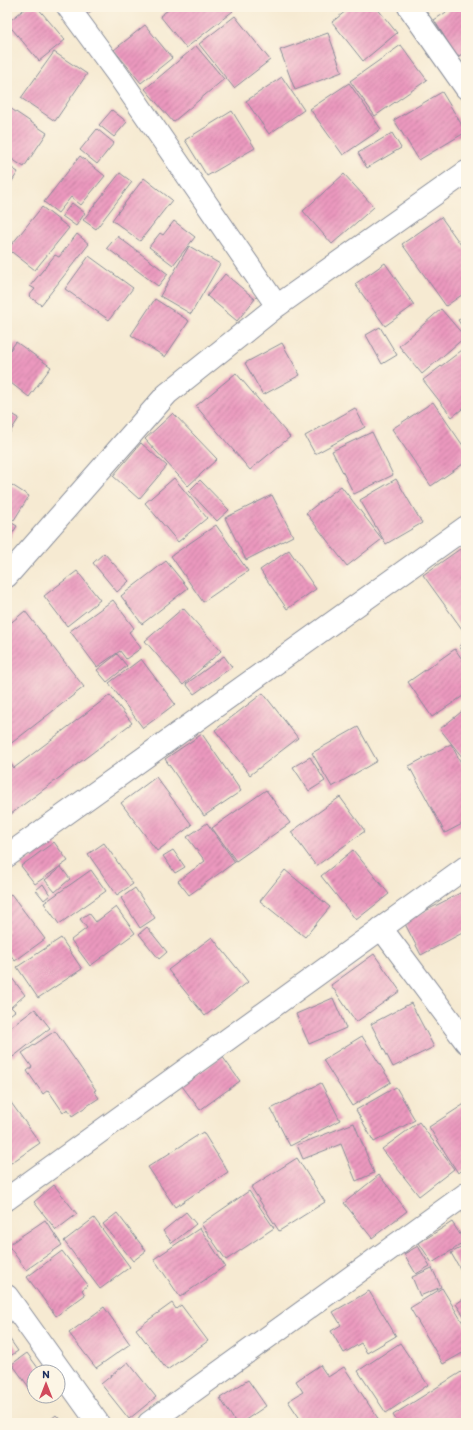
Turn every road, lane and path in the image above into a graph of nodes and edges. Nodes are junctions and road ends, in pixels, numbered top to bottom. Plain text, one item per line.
1 (68, 7) edge
2 (409, 7) edge
3 (466, 88) edge
4 (466, 172) edge
5 (277, 306) junction
6 (466, 527) edge
7 (7, 576) edge
8 (7, 856) edge
9 (466, 867) edge
10 (381, 928) junction
11 (466, 1042) edge
12 (466, 1194) edge
13 (7, 1199) edge
14 (7, 1296) edge
15 (98, 1423) edge
16 (149, 1423) edge

1 - 5 street
2 - 3 street
4 - 5 street
5 - 7 street
6 - 8 street
9 - 10 street
10 - 11 street
10 - 13 street
12 - 16 street
14 - 15 street

